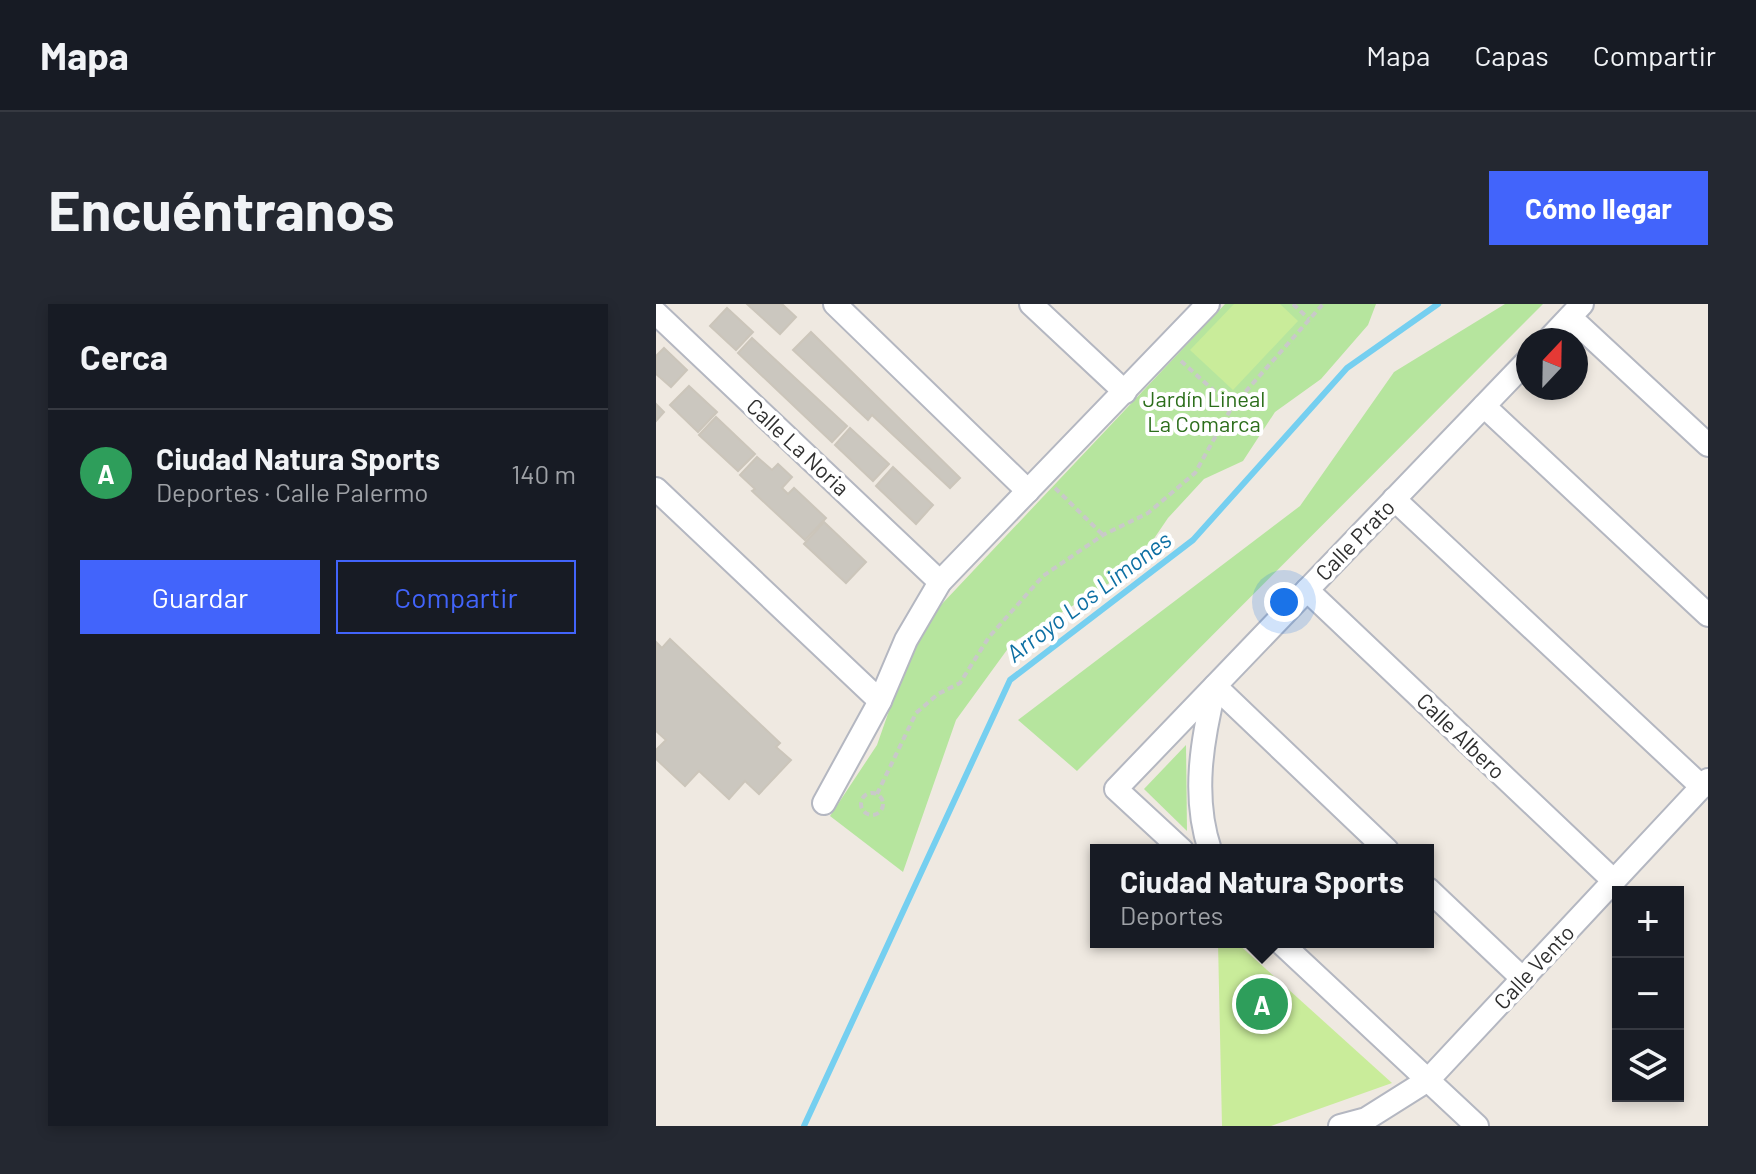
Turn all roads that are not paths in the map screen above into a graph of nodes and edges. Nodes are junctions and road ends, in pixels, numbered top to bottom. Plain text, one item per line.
1 (835, 304) edge
2 (1031, 304) edge
3 (1208, 304) edge
4 (1576, 310) edge
5 (656, 313) edge
6 (1559, 328) edge
7 (1516, 373) edge
8 (1125, 392) junction
9 (1484, 406) junction
10 (1708, 445) edge
11 (656, 489) edge
12 (1028, 491) junction
13 (1394, 499) junction
14 (940, 582) junction
15 (1307, 590) junction
16 (1708, 615) edge
17 (1215, 686) junction
18 (880, 701) junction
19 (1705, 784) edge
20 (824, 803) dead end
21 (1176, 844) edge
22 (1209, 844) edge
23 (1381, 844) edge
24 (1614, 881) junction
25 (1434, 895) edge
26 (1286, 948) edge
27 (1523, 979) junction
28 (1428, 1080) junction
29 (1340, 1126) edge
30 (1477, 1126) edge

1 - 12 street
2 - 8 street
3 - 8 street
4 - 6 street
4 - 10 street
5 - 14 street, Calle La Noria
7 - 9 street, Calle Prato
8 - 12 street
9 - 13 street, Calle Prato
9 - 16 street
11 - 18 street
12 - 14 street
13 - 15 street, Calle Prato
13 - 19 street
14 - 18 street
15 - 17 street, Calle Prato
15 - 24 street, Calle Albero
17 - 21 street, Calle Prato
17 - 22 street
17 - 23 street
18 - 20 street
19 - 24 street, Calle Vento
24 - 27 street, Calle Vento
25 - 27 street
26 - 28 street
27 - 28 street, Calle Vento
28 - 29 street, Calle Vento
28 - 30 street

